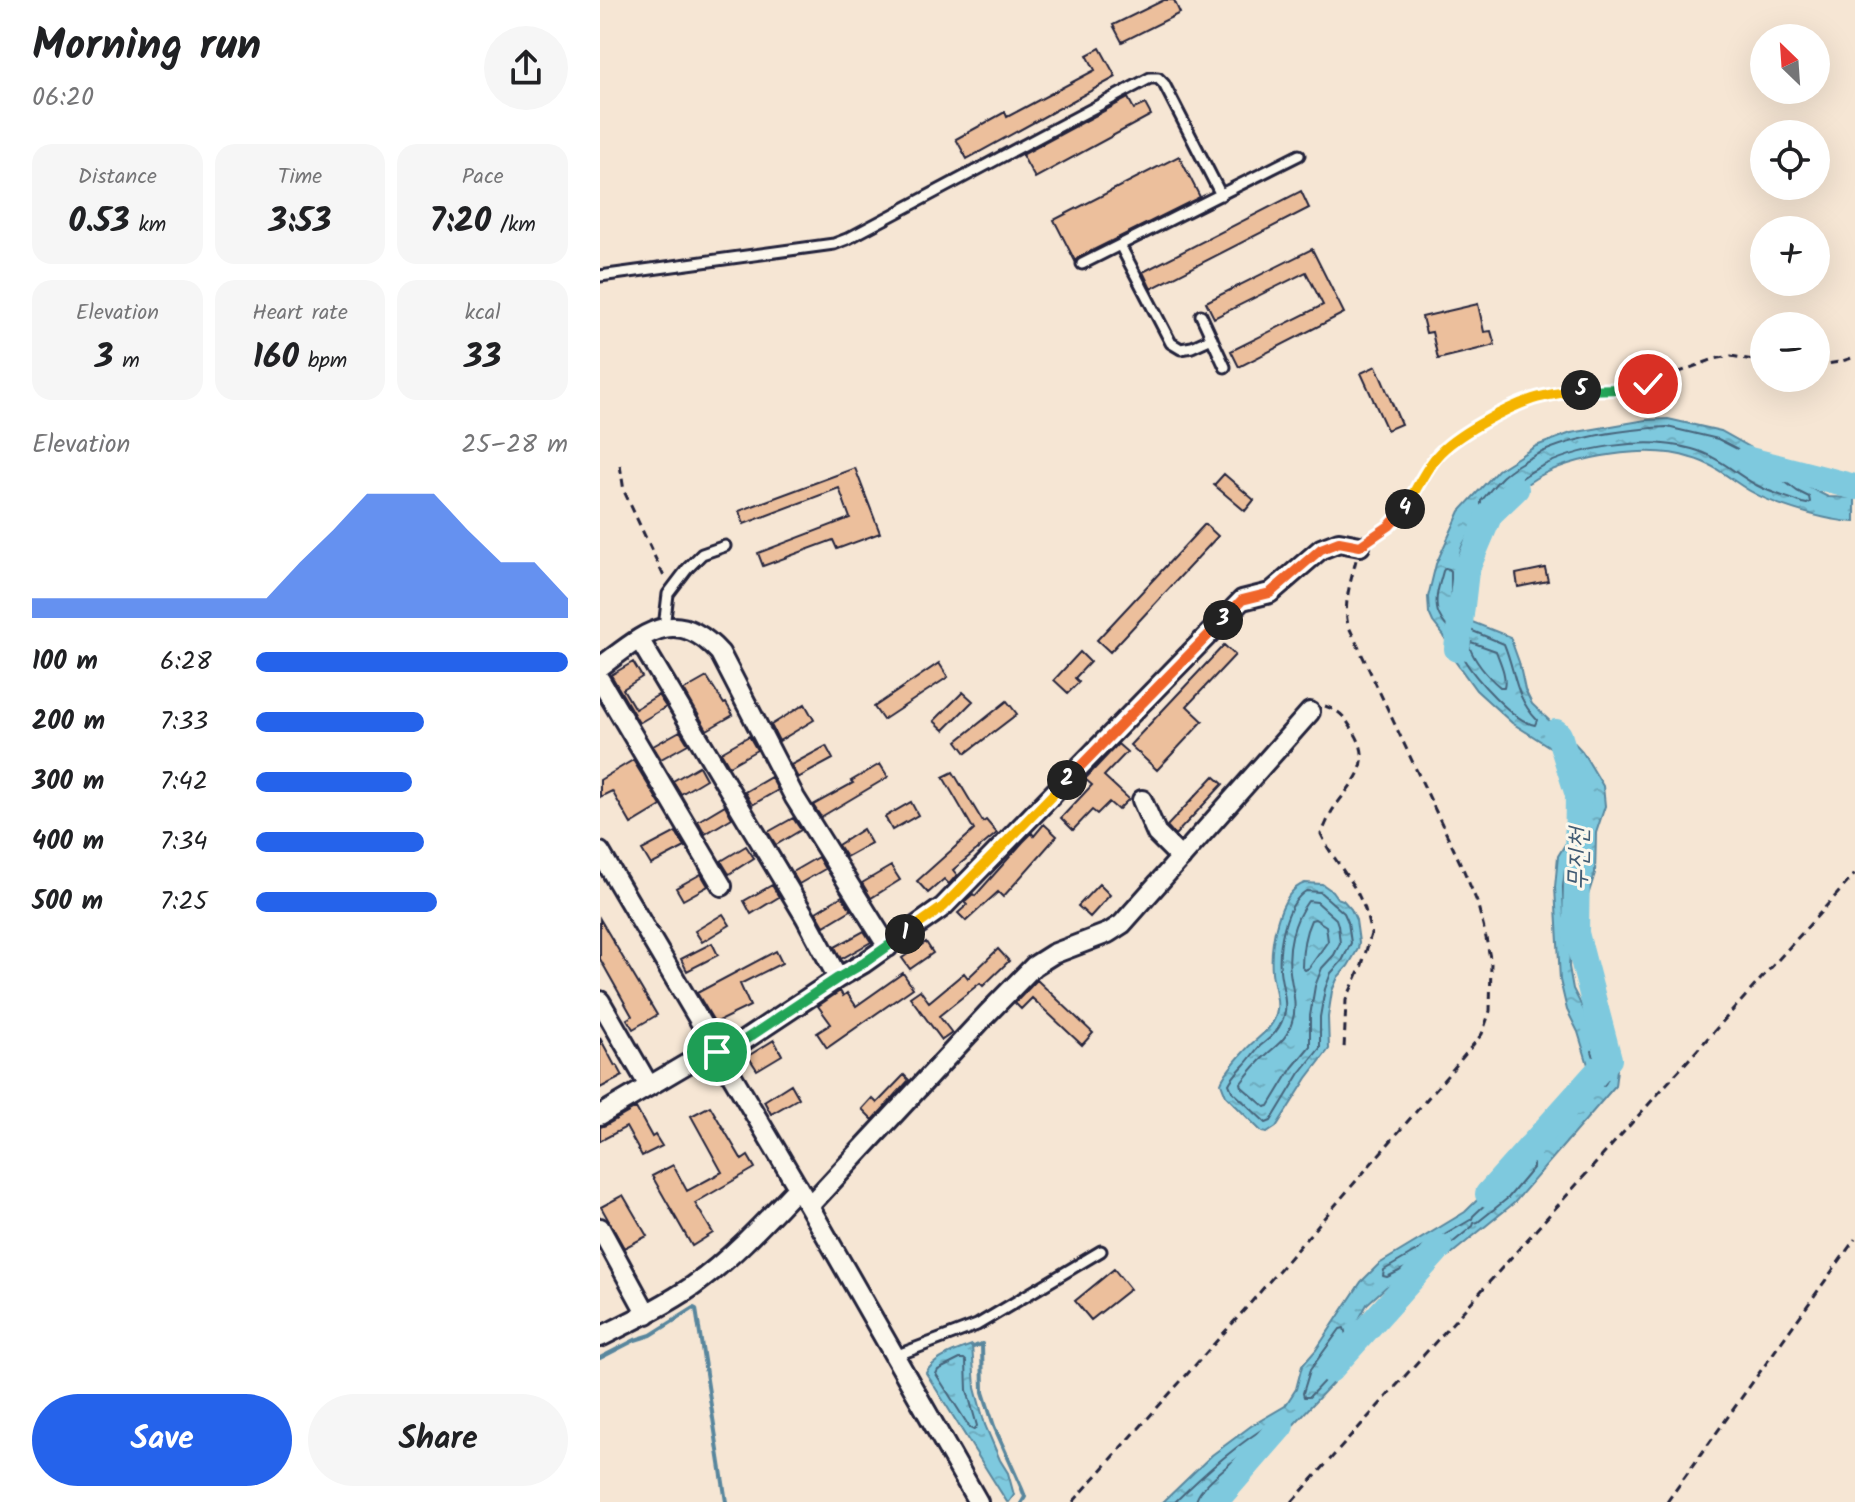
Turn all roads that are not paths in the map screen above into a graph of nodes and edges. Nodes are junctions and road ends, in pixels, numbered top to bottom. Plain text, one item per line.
1 (1299, 155) dead end
2 (1221, 195) junction
3 (1120, 245) junction
4 (1082, 264) dead end
5 (600, 276) edge
6 (1201, 315) dead end
7 (1212, 338) junction
8 (1225, 367) dead end
9 (725, 546) dead end
10 (1360, 546) road end
11 (664, 627) junction
12 (639, 639) junction
13 (600, 667) edge
14 (600, 680) edge
15 (1310, 712) road end
16 (1142, 800) dead end
17 (1181, 858) junction
18 (602, 860) edge
19 (722, 886) dead end
20 (888, 947) junction
21 (838, 978) junction
22 (600, 1001) edge
23 (717, 1052) junction
24 (649, 1086) junction
25 (600, 1115) edge
26 (798, 1187) junction
27 (809, 1206) junction
28 (600, 1228) edge
29 (1101, 1251) dead end
30 (647, 1314) junction
31 (600, 1337) edge
32 (895, 1356) junction
33 (978, 1502) edge

1 - 2 lane
2 - 3 lane
2 - 5 lane
3 - 4 lane
3 - 7 lane
6 - 7 lane
7 - 8 lane
9 - 11 lane
10 - 20 street
11 - 12 street
11 - 20 street
12 - 13 street
12 - 21 street
14 - 19 street
15 - 17 street
16 - 17 street
17 - 27 street
18 - 23 street
20 - 21 street
21 - 23 street
22 - 24 street
23 - 24 street
23 - 26 street
24 - 25 street
26 - 27 street
26 - 30 street
27 - 32 street
28 - 30 street
29 - 32 lane
30 - 31 street
32 - 33 street

